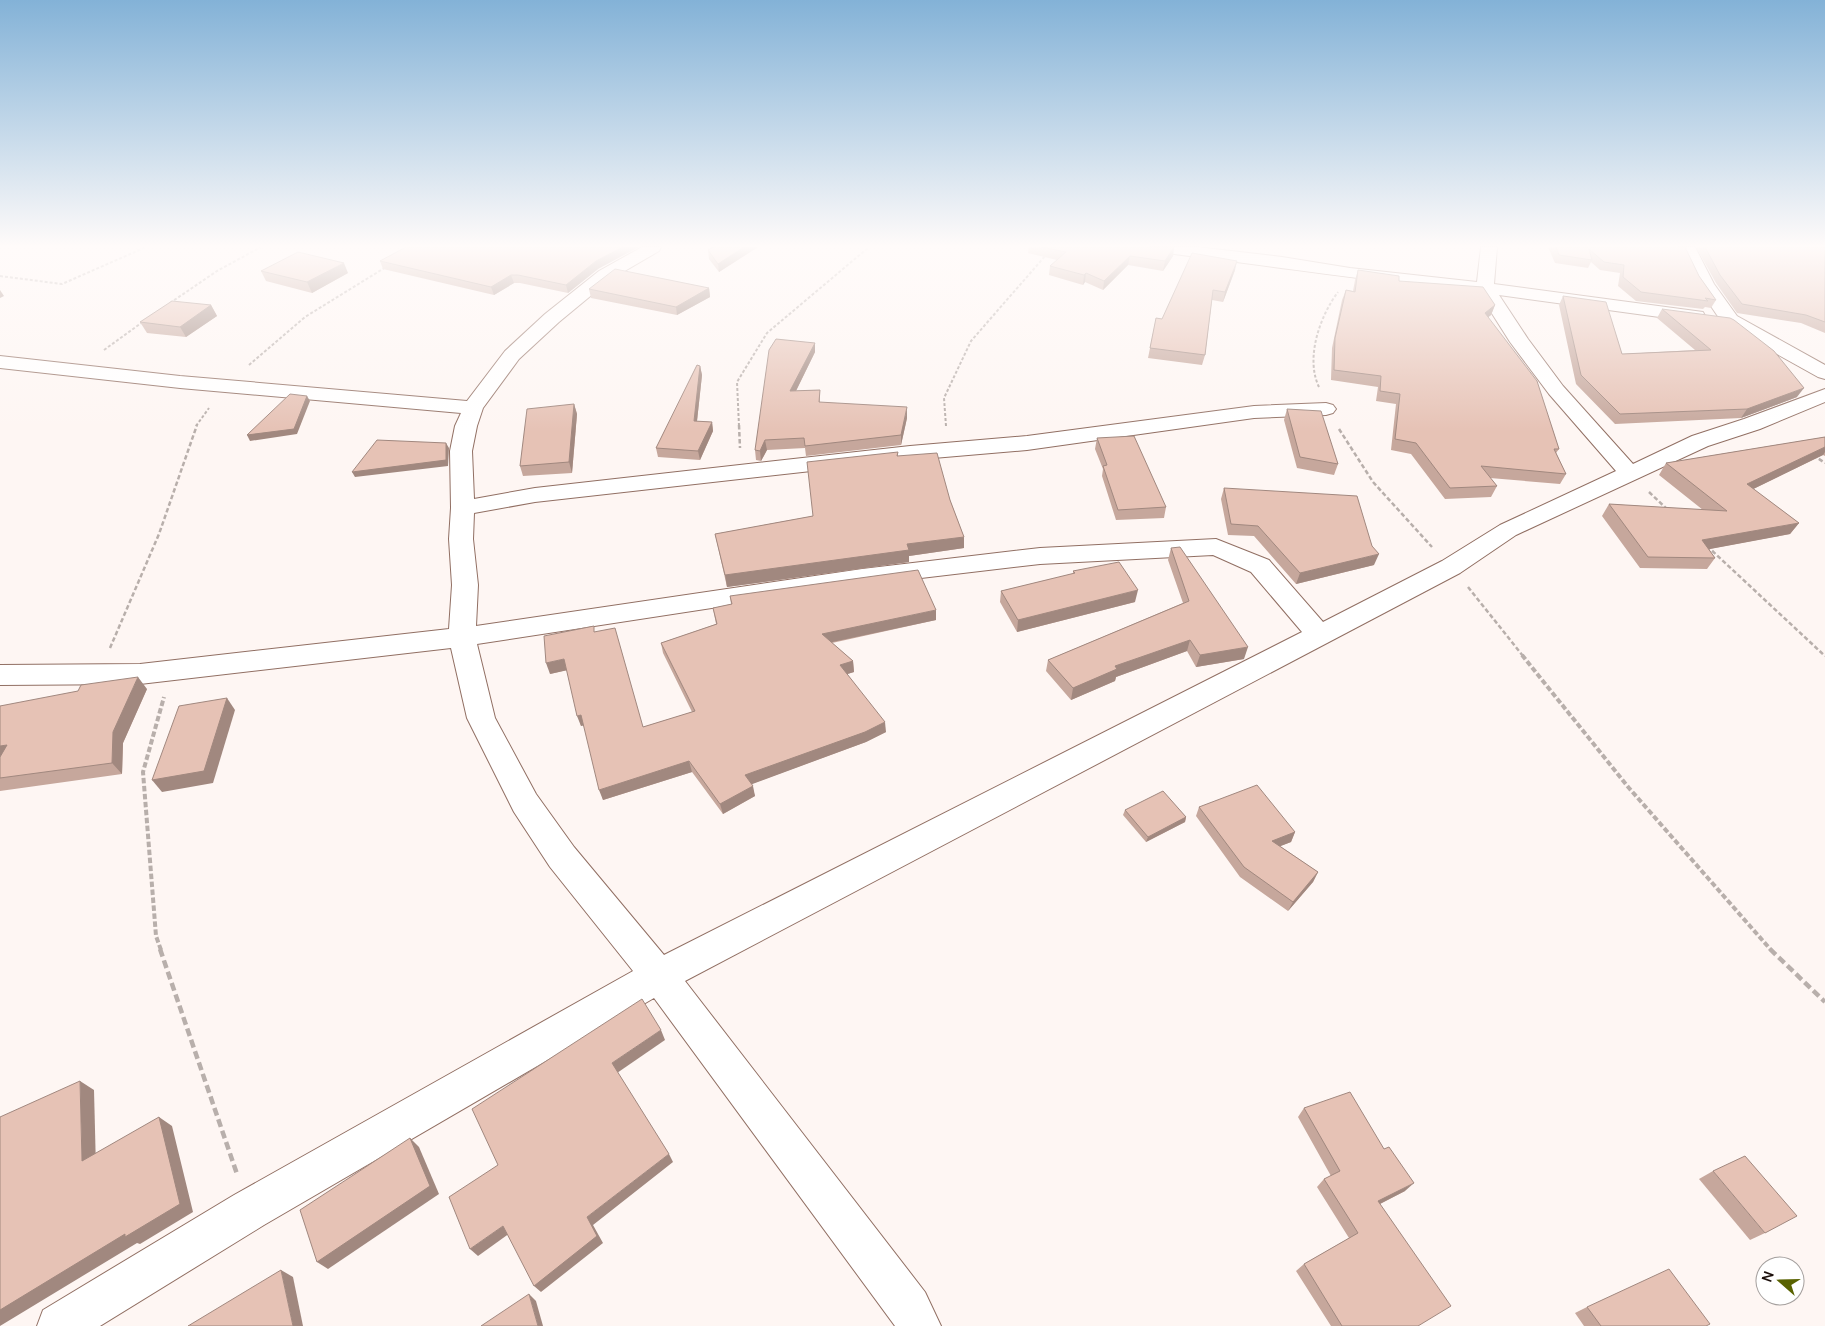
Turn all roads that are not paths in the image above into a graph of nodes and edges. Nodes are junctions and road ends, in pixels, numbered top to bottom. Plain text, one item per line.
1 (563, 309) edge
2 (1499, 309) edge
3 (1645, 309) edge
4 (1722, 309) edge
5 (1730, 320) junction
6 (0, 362) edge
7 (1825, 373) edge
8 (1825, 395) edge
9 (472, 408) junction
10 (1326, 408) road end
11 (1630, 474) junction
12 (463, 508) junction
13 (1319, 635) junction
14 (462, 637) junction
15 (0, 675) edge
16 (659, 976) junction
17 (59, 1326) edge
18 (919, 1326) edge

1 - 9 street
2 - 11 street
3 - 5 street
4 - 5 street
5 - 7 street
6 - 9 street
8 - 11 street
9 - 12 street
10 - 12 street
11 - 13 street
12 - 14 street
13 - 14 street
13 - 16 street
14 - 15 street
14 - 16 street
16 - 17 street
16 - 18 street

